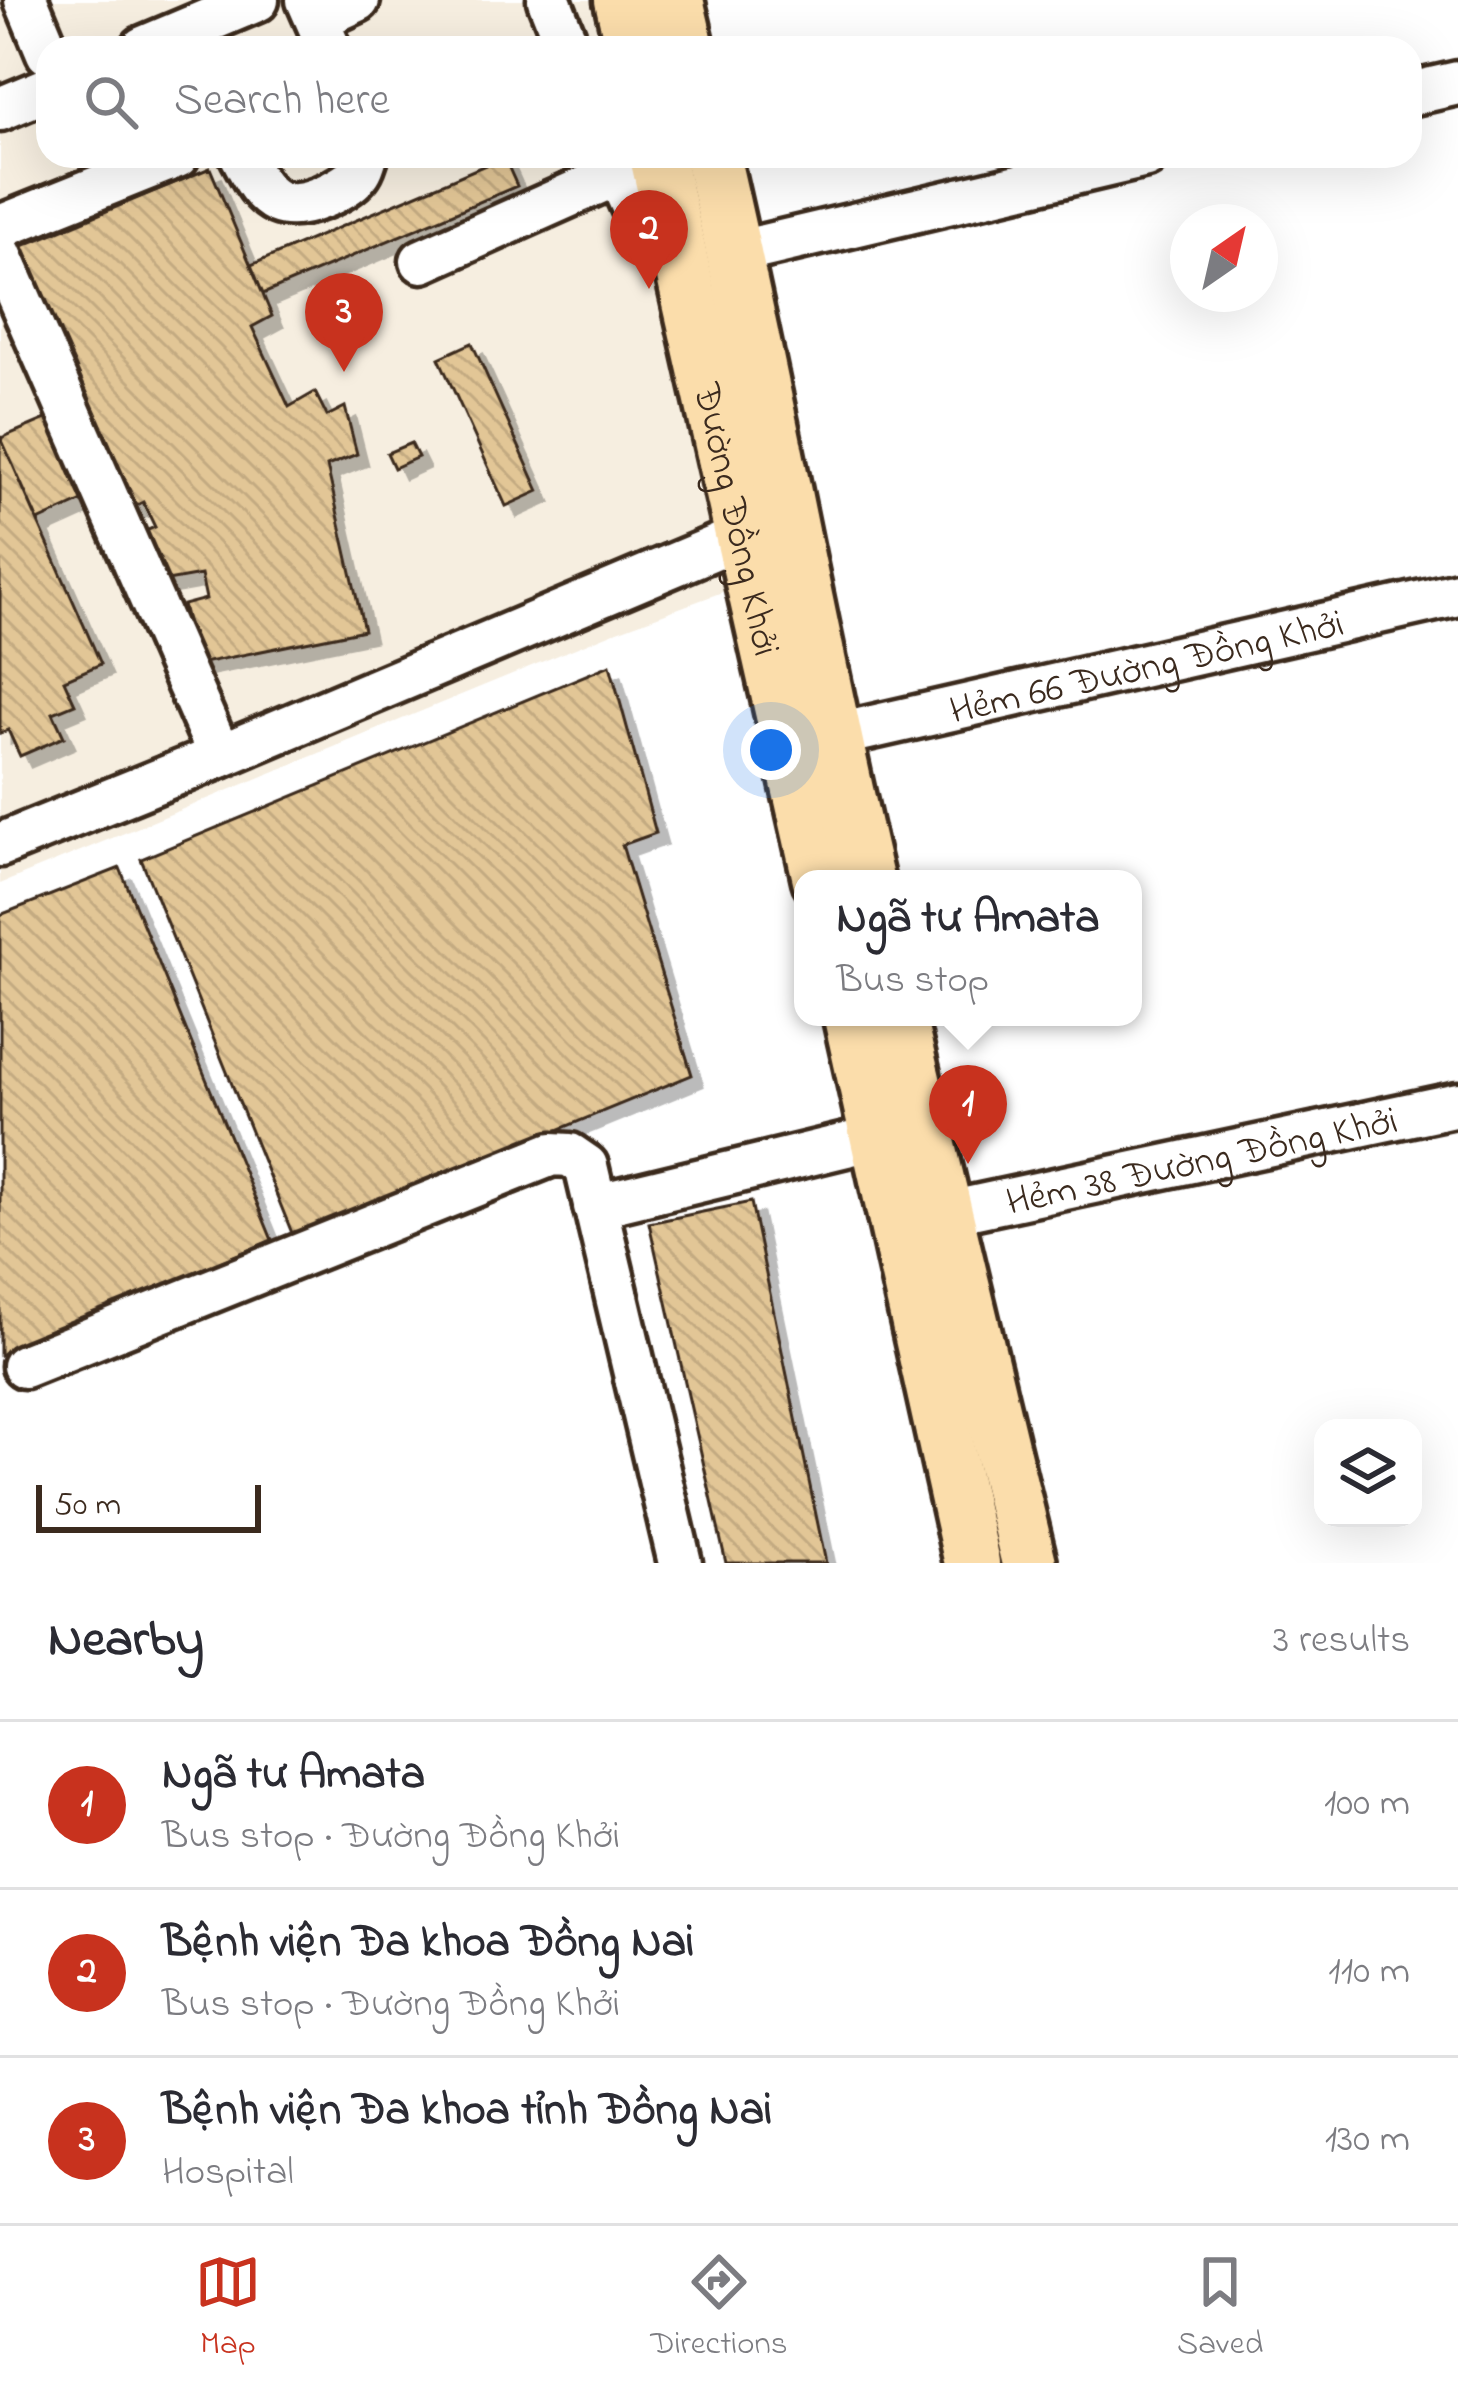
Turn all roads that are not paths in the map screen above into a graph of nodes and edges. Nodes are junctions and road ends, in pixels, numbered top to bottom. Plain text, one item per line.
1 (26, 0) edge
2 (256, 0) edge
3 (358, 0) edge
4 (550, 0) edge
5 (622, 0) edge
6 (676, 0) edge
7 (318, 22) edge
8 (191, 25) edge
9 (41, 36) edge
10 (564, 36) edge
11 (630, 36) edge
12 (684, 36) edge
13 (1458, 83) edge
14 (1422, 91) edge
15 (36, 94) edge
16 (0, 109) edge
17 (147, 168) edge
18 (249, 168) edge
19 (362, 168) edge
20 (616, 168) edge
21 (631, 168) edge
22 (715, 168) edge
23 (1095, 168) edge
24 (0, 227) edge
25 (735, 253) junction
26 (0, 254) edge
27 (422, 261) dead end
28 (742, 536) junction
29 (1458, 593) edge
30 (810, 738) junction
31 (220, 756) junction
32 (0, 845) edge
33 (819, 870) edge
34 (862, 870) edge
35 (853, 1026) edge
36 (900, 1026) edge
37 (1458, 1104) edge
38 (879, 1137) junction
39 (596, 1206) junction
40 (944, 1214) junction
41 (24, 1366) dead end
42 (680, 1563) edge
43 (973, 1563) edge
44 (1029, 1563) edge

1 - 9 street
2 - 8 street
3 - 7 street
4 - 10 street
5 - 11 main road
6 - 12 main road
13 - 14 street
15 - 16 street
17 - 24 street
18 - 19 street
20 - 27 street
21 - 28 main road, Đường Đồng Khởi
22 - 25 main road, Đường Đồng Khởi
23 - 25 street
25 - 30 main road, Đường Đồng Khởi
26 - 31 street
28 - 30 main road, Đường Đồng Khởi
28 - 31 street
29 - 30 street, Hẻm 66 Đường Đồng Khởi
30 - 33 main road, Đường Đồng Khởi
30 - 34 main road, Đường Đồng Khởi
31 - 32 street
35 - 38 main road
36 - 40 main road
37 - 40 street, Hẻm 38 Đường Đồng Khởi
38 - 39 street
38 - 43 main road
39 - 41 street
39 - 42 street
40 - 44 main road

